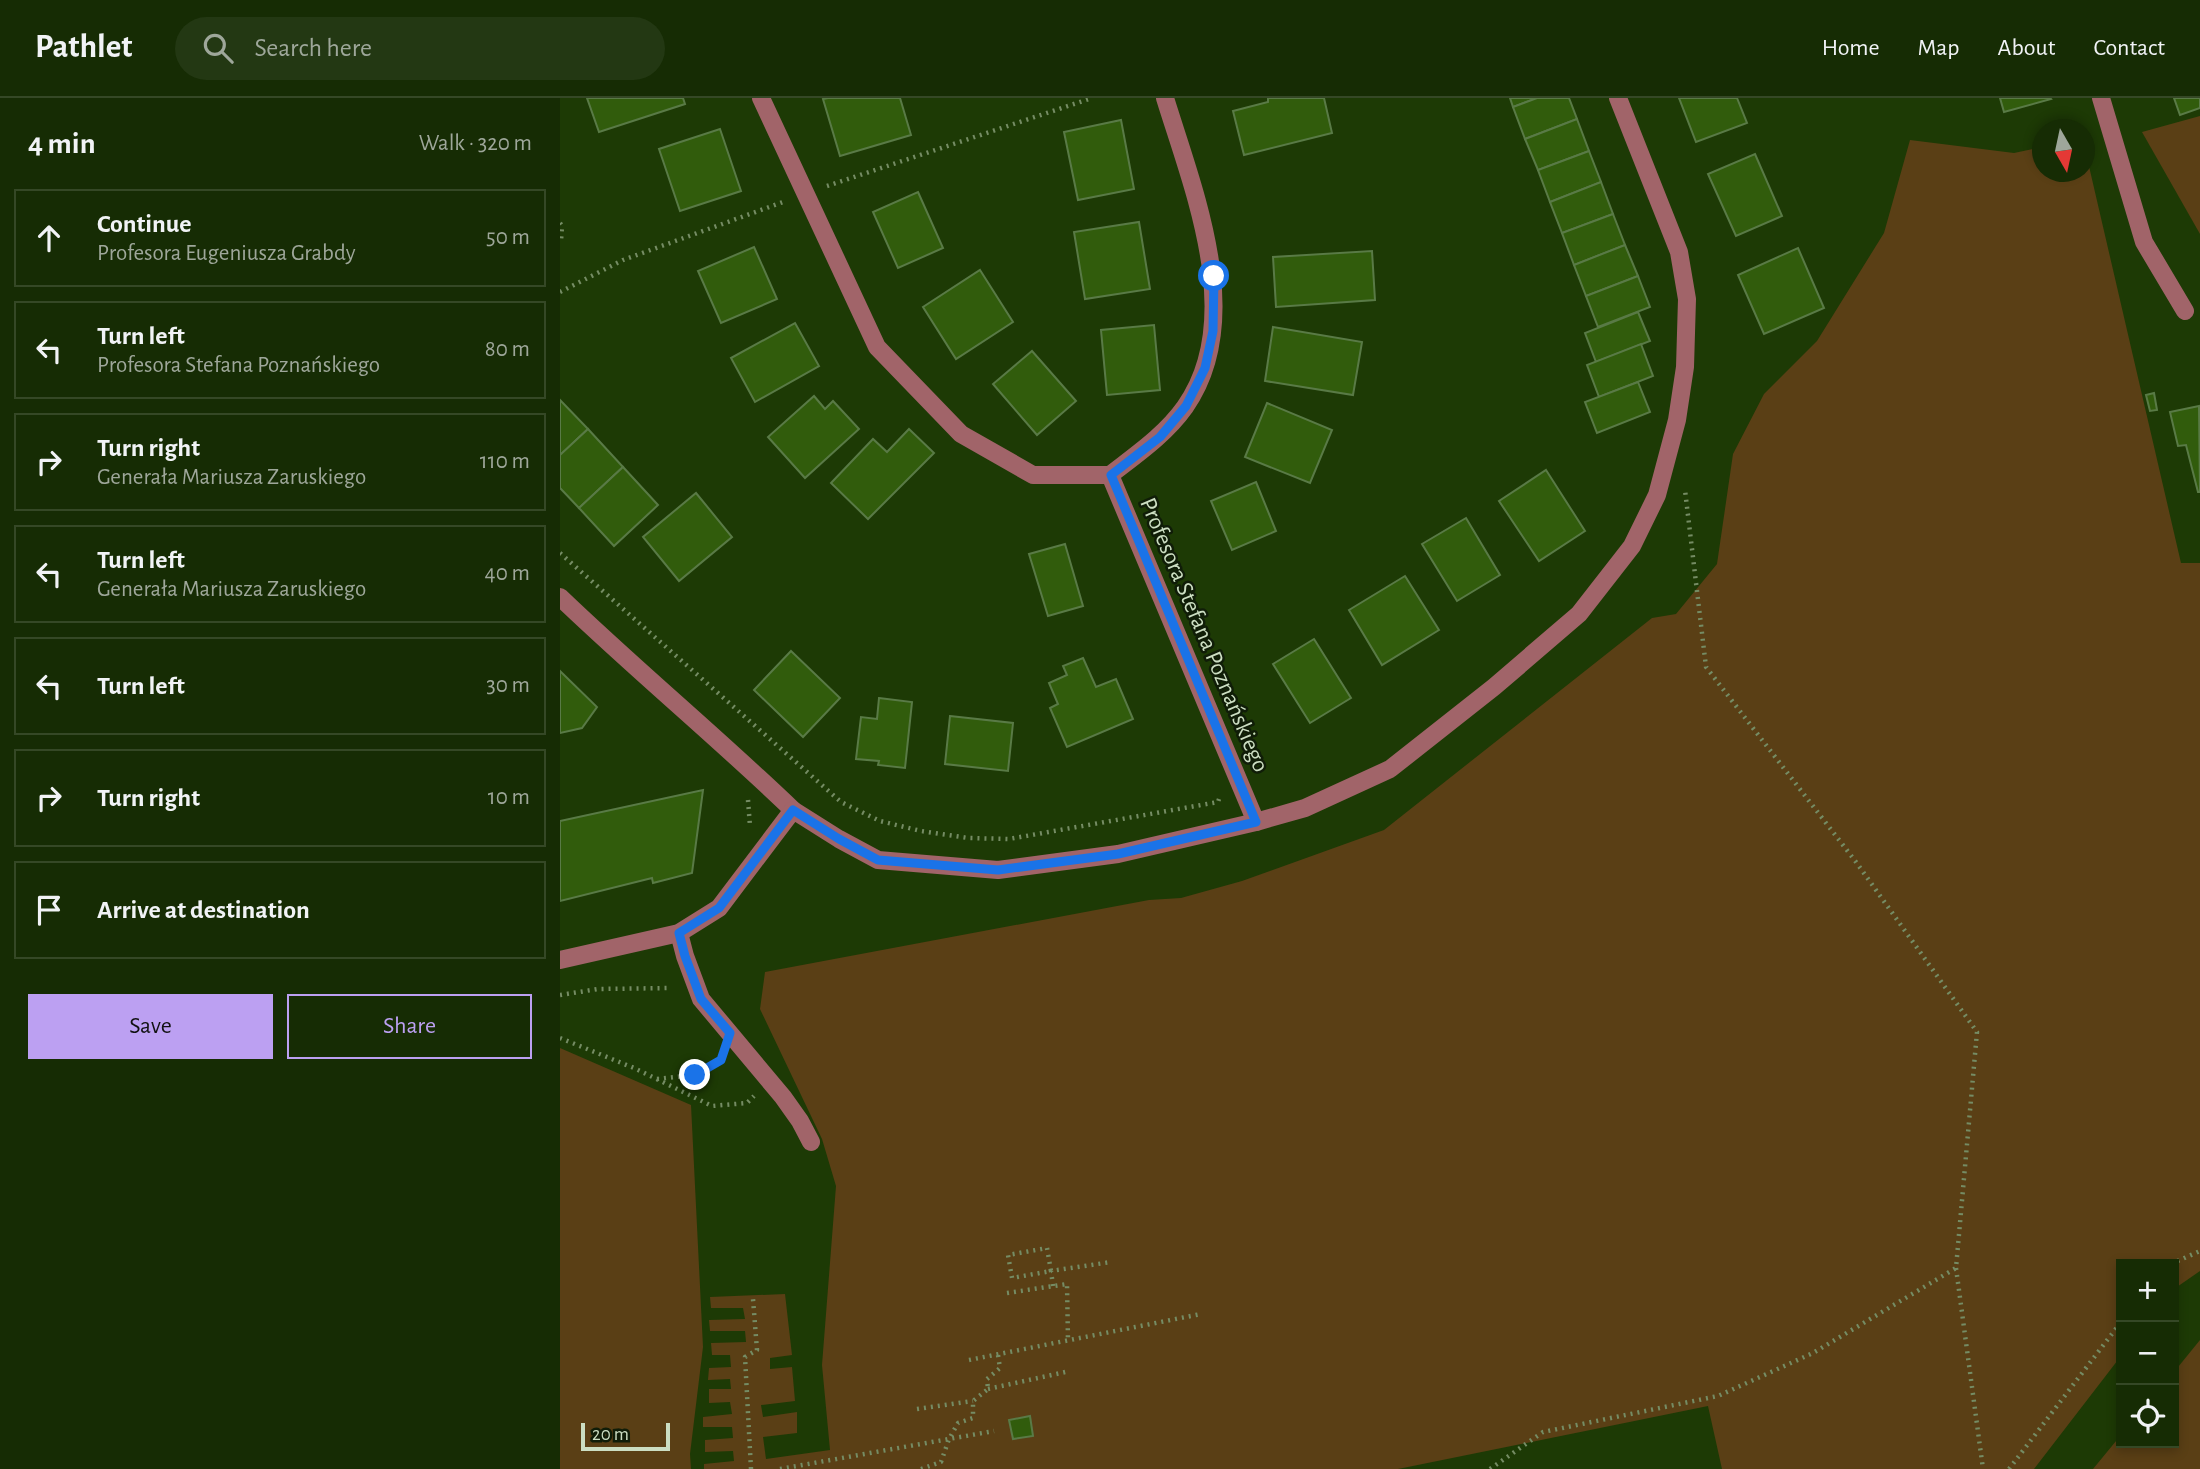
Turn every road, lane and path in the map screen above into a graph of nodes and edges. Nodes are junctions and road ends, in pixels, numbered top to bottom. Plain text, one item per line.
1 (761, 98) edge
2 (1093, 98) edge
3 (1165, 98) edge
4 (1618, 98) edge
5 (2101, 98) edge
6 (823, 188) dead end
7 (791, 199) dead end
8 (560, 223) edge
9 (561, 241) edge
10 (560, 292) edge
11 (2185, 311) dead end
12 (1111, 475) junction
13 (1684, 487) dead end
14 (560, 553) edge
15 (560, 597) edge
16 (1222, 789) dead end
17 (746, 790) dead end
18 (793, 810) junction
19 (1256, 822) junction
20 (751, 831) dead end
21 (679, 933) junction
22 (560, 960) edge
23 (560, 995) edge
24 (701, 999) junction
25 (730, 1033) junction
26 (560, 1038) edge
27 (657, 1079) junction
28 (769, 1081) junction
29 (811, 1142) dead end
30 (2200, 1251) edge
31 (2179, 1260) edge
32 (1111, 1262) dead end
33 (1956, 1268) junction
34 (1051, 1271) junction
35 (1053, 1286) junction
36 (1007, 1293) dead end
37 (753, 1299) dead end
38 (1201, 1314) dead end
39 (2116, 1329) edge
40 (1068, 1341) junction
41 (998, 1355) junction
42 (969, 1360) dead end
43 (1070, 1371) dead end
44 (988, 1390) junction
45 (973, 1401) junction
46 (917, 1409) dead end
47 (994, 1431) dead end
48 (949, 1439) junction
49 (751, 1469) edge
50 (780, 1469) edge
51 (921, 1469) edge
52 (1490, 1469) edge
53 (1983, 1469) edge
54 (2009, 1469) edge

1 - 12 street
2 - 6 path
3 - 12 street
4 - 19 street
5 - 11 street
7 - 10 path
8 - 9 path
12 - 19 street, Profesora Stefana Poznańskiego
13 - 33 path
14 - 16 path
15 - 18 street
17 - 20 path
18 - 19 street
18 - 21 street
21 - 22 street
21 - 24 street
23 - 24 path
24 - 25 street
25 - 27 path
25 - 28 street
26 - 27 path
27 - 28 path
28 - 29 street
30 - 31 path
32 - 34 path
33 - 52 path
33 - 53 path
34 - 34 path
34 - 35 path
35 - 36 path
35 - 40 path
37 - 49 path
38 - 40 path
39 - 54 path
40 - 41 path
41 - 42 path
41 - 44 path
43 - 44 path
44 - 45 path
45 - 46 path
45 - 48 path
47 - 48 path
48 - 50 path
48 - 51 path

